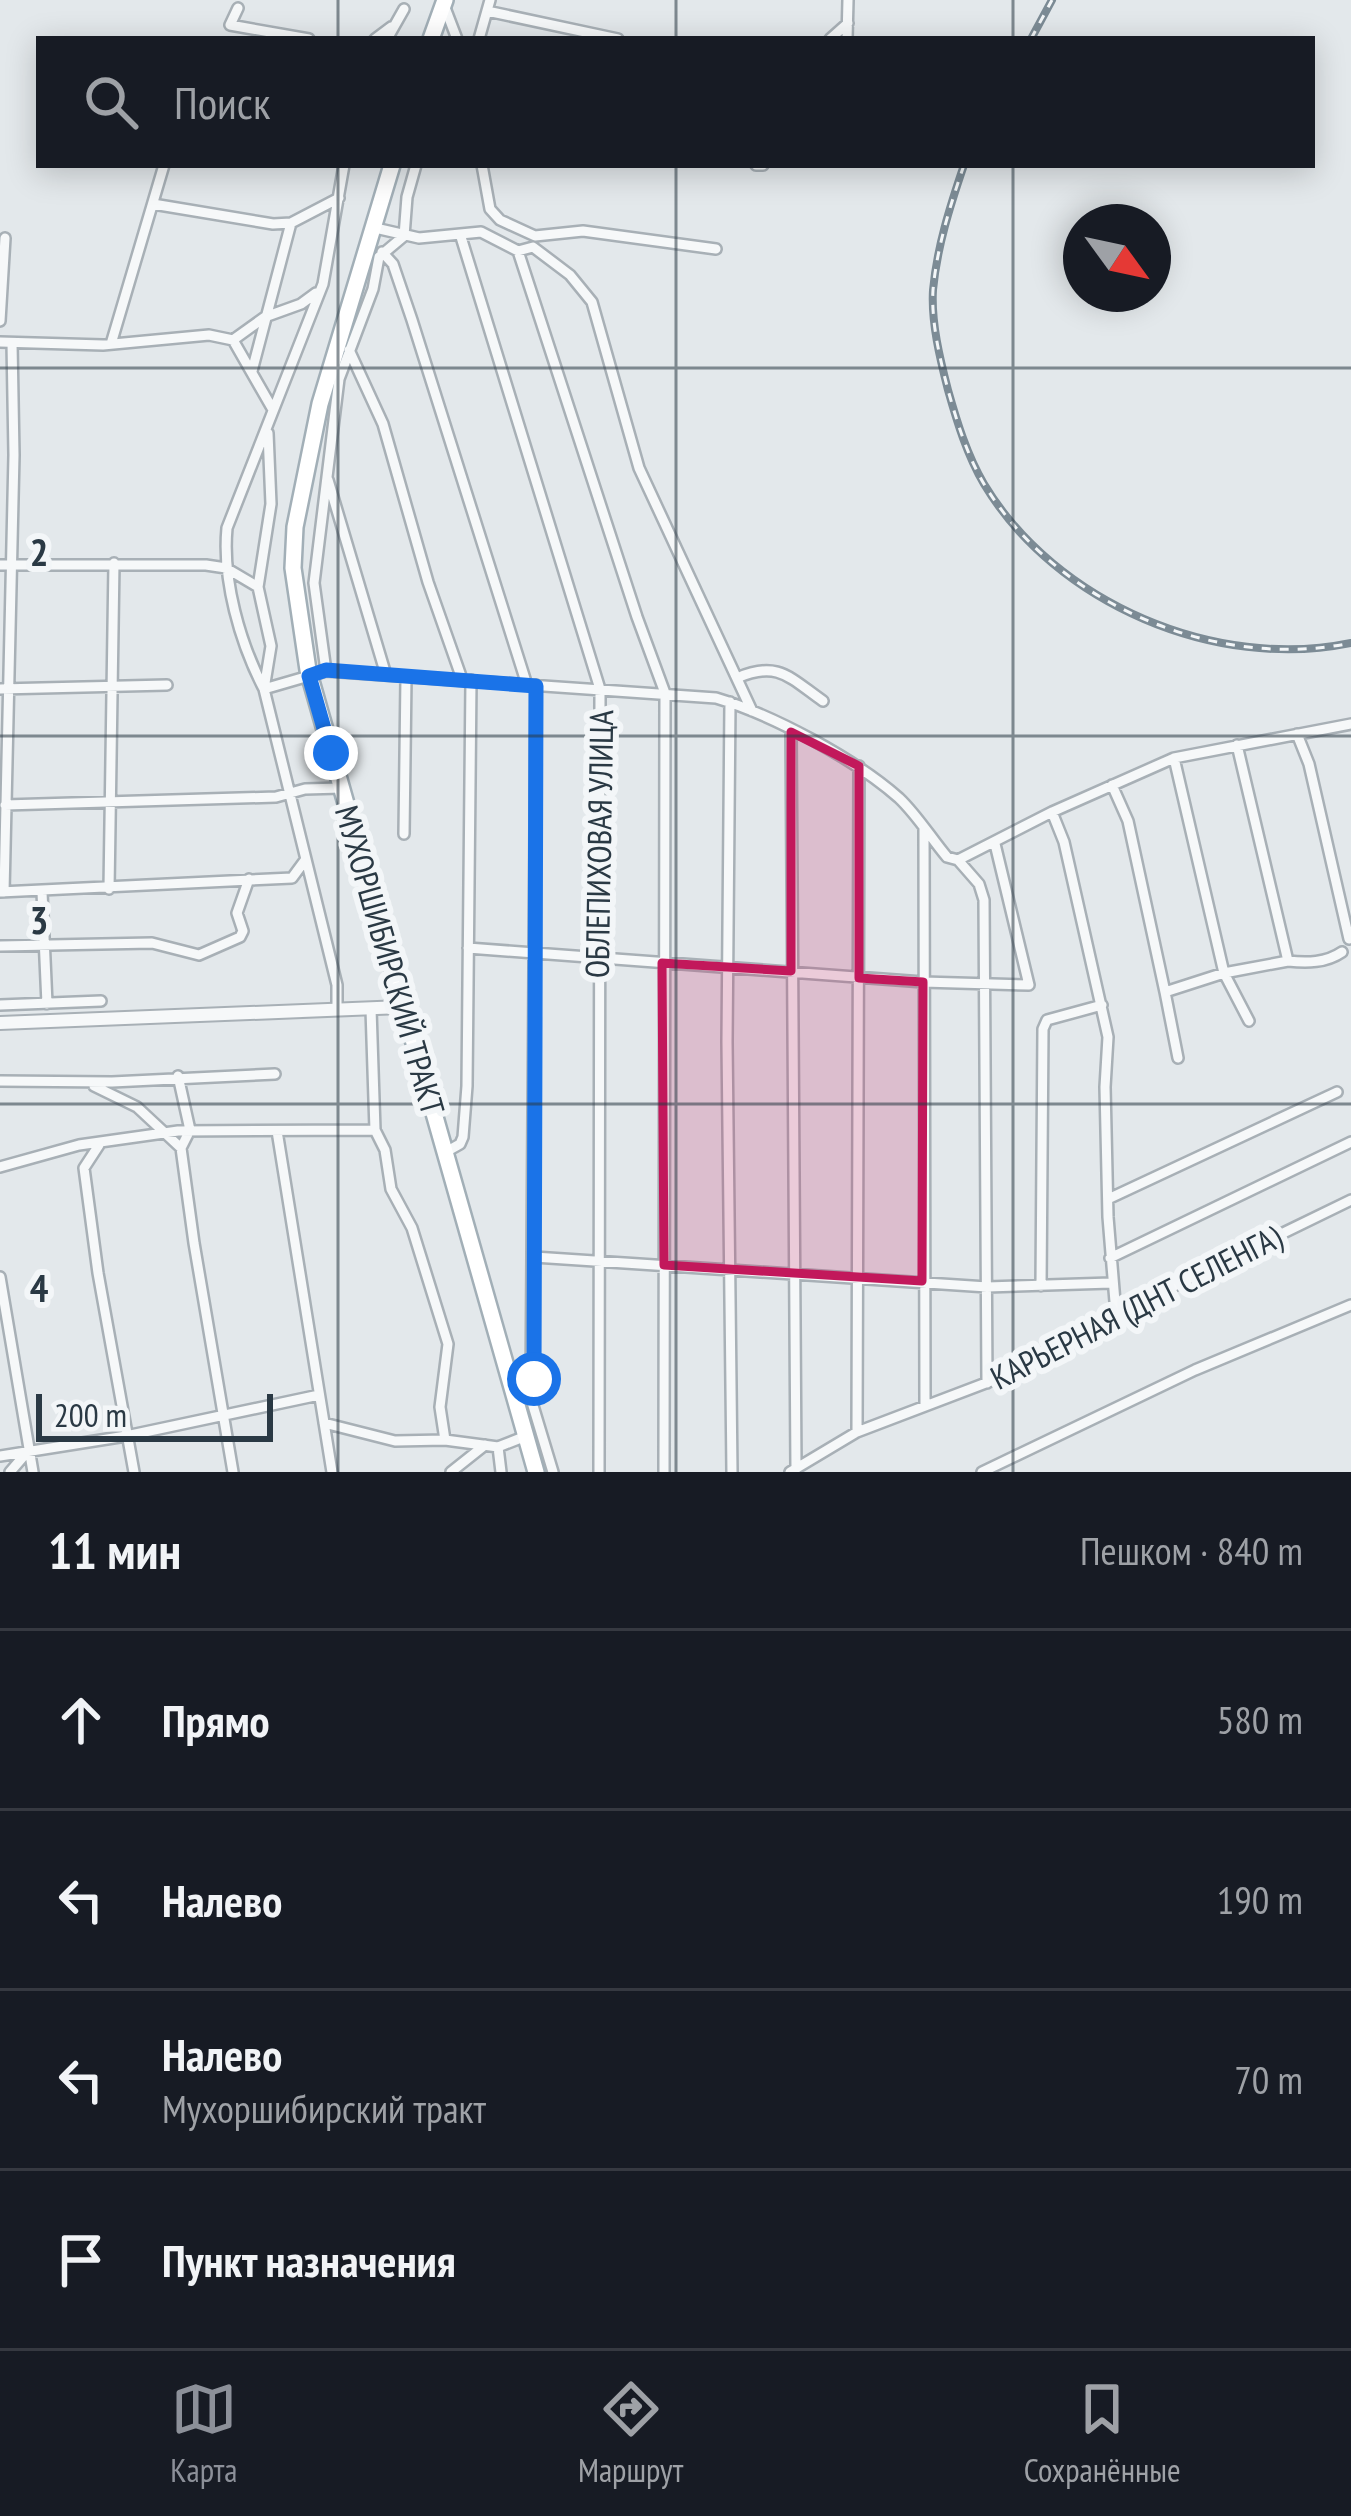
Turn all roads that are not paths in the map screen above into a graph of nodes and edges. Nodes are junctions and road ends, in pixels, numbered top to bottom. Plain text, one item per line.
1 (848, 0) edge
2 (444, 2) edge
3 (488, 5) edge
4 (238, 8) dead end
5 (404, 8) dead end
6 (848, 23) junction
7 (391, 27) junction
8 (291, 36) edge
9 (379, 36) edge
10 (388, 36) edge
11 (432, 36) edge
12 (456, 36) edge
13 (480, 36) edge
14 (607, 36) edge
15 (833, 36) edge
16 (847, 36) edge
17 (163, 168) edge
18 (344, 168) edge
19 (391, 168) edge
20 (415, 168) edge
21 (483, 168) edge
22 (339, 197) junction
23 (153, 204) junction
24 (291, 224) junction
25 (371, 227) junction
26 (404, 236) junction
27 (461, 237) junction
28 (5, 238) dead end
29 (534, 241) junction
30 (716, 249) dead end
31 (518, 251) junction
32 (382, 252) junction
33 (323, 284) junction
34 (265, 317) junction
35 (0, 321) edge
36 (233, 340) junction
37 (6, 342) edge
38 (112, 344) junction
39 (344, 347) junction
40 (252, 370) junction
41 (273, 409) junction
42 (268, 428) junction
43 (0, 455) edge
44 (14, 455) junction
45 (326, 475) junction
46 (114, 562) junction
47 (6, 564) edge
48 (226, 568) junction
49 (258, 587) junction
50 (318, 673) junction
51 (386, 675) junction
52 (406, 677) junction
53 (737, 678) junction
54 (466, 680) junction
55 (167, 685) dead end
56 (532, 685) junction
57 (110, 686) junction
58 (265, 688) junction
59 (4, 689) edge
60 (600, 689) junction
61 (665, 693) junction
62 (823, 701) dead end
63 (730, 702) junction
64 (752, 711) junction
65 (1351, 724) edge
66 (791, 732) junction
67 (1298, 734) junction
68 (1237, 745) junction
69 (1174, 758) junction
70 (859, 766) junction
71 (1112, 785) junction
72 (341, 788) junction
73 (287, 794) junction
74 (107, 801) junction
75 (3, 805) edge
76 (1052, 812) junction
77 (924, 828) junction
78 (404, 834) dead end
79 (994, 844) junction
80 (307, 859) junction
81 (958, 860) junction
82 (249, 879) junction
83 (109, 890) junction
84 (2, 892) edge
85 (42, 892) junction
86 (1349, 939) edge
87 (44, 944) junction
88 (0, 946) edge
89 (468, 948) junction
90 (533, 952) junction
91 (1342, 952) dead end
92 (598, 958) junction
93 (1288, 961) junction
94 (662, 963) junction
95 (728, 968) junction
96 (791, 971) junction
97 (1224, 974) junction
98 (859, 978) junction
99 (923, 982) junction
100 (986, 985) junction
101 (1165, 992) junction
102 (100, 1001) dead end
103 (47, 1004) junction
104 (1102, 1005) junction
105 (0, 1006) edge
106 (402, 1007) junction
107 (337, 1009) junction
108 (371, 1009) junction
109 (1249, 1021) dead end
110 (0, 1023) edge
111 (1178, 1058) dead end
112 (275, 1074) dead end
113 (178, 1076) junction
114 (0, 1081) edge
115 (74, 1081) junction
116 (1337, 1092) dead end
117 (190, 1130) junction
118 (376, 1130) junction
119 (277, 1131) junction
120 (166, 1133) junction
121 (1351, 1142) edge
122 (100, 1144) junction
123 (181, 1148) junction
124 (62, 1150) junction
125 (445, 1153) junction
126 (0, 1167) edge
127 (84, 1168) junction
128 (1108, 1199) junction
129 (1351, 1200) edge
130 (534, 1257) junction
131 (1110, 1258) junction
132 (598, 1262) junction
133 (664, 1265) junction
134 (732, 1270) junction
135 (794, 1274) junction
136 (0, 1276) edge
137 (860, 1279) junction
138 (922, 1281) junction
139 (1111, 1283) junction
140 (1041, 1286) junction
141 (987, 1287) junction
142 (1351, 1305) edge
143 (1116, 1314) junction
144 (987, 1383) junction
145 (320, 1395) junction
146 (925, 1406) junction
147 (224, 1417) junction
148 (324, 1423) junction
149 (857, 1432) junction
150 (126, 1436) junction
151 (526, 1438) junction
152 (445, 1439) junction
153 (485, 1445) junction
154 (545, 1446) junction
155 (498, 1447) junction
156 (29, 1450) junction
157 (0, 1456) edge
158 (793, 1470) edge
159 (10, 1472) edge
160 (33, 1472) edge
161 (134, 1472) edge
162 (233, 1472) edge
163 (332, 1472) edge
164 (451, 1472) edge
165 (501, 1472) edge
166 (536, 1472) edge
167 (553, 1472) edge
168 (599, 1472) edge
169 (664, 1472) edge
170 (732, 1472) edge
171 (982, 1472) edge

1 - 6 street
2 - 11 main road
2 - 12 street
3 - 13 street
3 - 14 street
4 - 8 street
5 - 7 street
6 - 15 street
6 - 16 street
7 - 9 street
7 - 10 street
17 - 23 street
18 - 22 street
19 - 25 main road, МУХОРШИБИРСКИЙ ТРАКТ
20 - 26 street
21 - 29 street
22 - 24 street
22 - 33 street
23 - 24 street
23 - 38 street
24 - 34 street
25 - 26 street
25 - 39 main road, МУХОРШИБИРСКИЙ ТРАКТ
26 - 27 street
26 - 32 street
27 - 31 street
27 - 60 street, ОБЛЕПИХОВАЯ УЛИЦА
28 - 35 street
29 - 30 street
29 - 31 street
29 - 53 street
31 - 61 street
32 - 39 street
32 - 56 street
33 - 34 street
33 - 41 street
34 - 36 street
34 - 40 street
36 - 38 street
36 - 40 street
37 - 38 street
37 - 44 street
39 - 45 street
39 - 50 main road, МУХОРШИБИРСКИЙ ТРАКТ
39 - 54 street
40 - 41 street
41 - 42 street
42 - 48 street
42 - 49 street
43 - 44 street
44 - 47 street
45 - 50 street
45 - 51 street
46 - 47 street
46 - 48 street
46 - 57 street
47 - 59 street
48 - 49 street
48 - 58 street
49 - 58 street
50 - 51 street
50 - 58 street
50 - 72 main road, МУХОРШИБИРСКИЙ ТРАКТ
51 - 52 street
52 - 54 street
52 - 78 street
53 - 62 street
53 - 64 street
54 - 56 street
54 - 89 street
55 - 57 street
56 - 60 street
56 - 90 street
57 - 59 street
57 - 74 street
58 - 73 street
59 - 75 street
60 - 61 street
60 - 92 street, ОБЛЕПИХОВАЯ УЛИЦА
61 - 63 street
61 - 94 street
63 - 64 street
63 - 95 street
64 - 66 street
65 - 67 street
66 - 70 street
66 - 96 street
67 - 68 street
67 - 86 street
68 - 69 street
68 - 93 street
69 - 71 street
69 - 97 street
70 - 77 street
70 - 98 street
71 - 76 street
71 - 101 street
72 - 73 street
72 - 106 main road, МУХОРШИБИРСКИЙ ТРАКТ
73 - 74 street
73 - 80 street
74 - 75 street
74 - 83 street
75 - 84 street
76 - 79 street
76 - 104 street
77 - 81 street
77 - 99 street
79 - 81 street
79 - 100 street
80 - 82 street
80 - 107 street
81 - 100 street
82 - 83 street
82 - 87 street
83 - 85 street
84 - 85 street
85 - 87 street
87 - 88 street
87 - 103 street
89 - 90 street
89 - 125 street
90 - 92 street
90 - 130 street
91 - 93 street
92 - 94 street
92 - 132 street, ОБЛЕПИХОВАЯ УЛИЦА
93 - 97 street
94 - 95 street
94 - 133 street
95 - 96 street
95 - 134 street
96 - 98 street
96 - 135 street
97 - 101 street
97 - 109 street
98 - 99 street
98 - 137 street
99 - 100 street
99 - 138 street
100 - 141 street
101 - 111 street
102 - 103 street
103 - 105 street
104 - 128 street
104 - 140 street
106 - 108 street
106 - 125 main road, МУХОРШИБИРСКИЙ ТРАКТ
107 - 108 street
107 - 110 street
108 - 118 street
112 - 113 street
113 - 115 street
113 - 117 street
114 - 115 street
115 - 120 street
116 - 128 street
117 - 119 street
117 - 120 street
117 - 123 street
118 - 119 street
118 - 152 street
119 - 145 street
120 - 122 street
120 - 123 street
121 - 131 street
122 - 124 street
122 - 127 street
123 - 147 street
124 - 126 street
124 - 127 street
125 - 151 main road, МУХОРШИБИРСКИЙ ТРАКТ
127 - 150 street
128 - 131 street
129 - 143 street, КАРЬЕРНАЯ (ДНТ СЕЛЕНГА)
130 - 132 street
130 - 154 street
131 - 139 street
132 - 133 street
132 - 168 street, ОБЛЕПИХОВАЯ УЛИЦА
133 - 134 street
133 - 169 street
134 - 135 street
134 - 170 street
135 - 137 street
135 - 158 street
136 - 156 street
137 - 138 street
137 - 149 street
138 - 141 street
138 - 146 street
139 - 140 street
139 - 143 street
140 - 141 street
141 - 144 street
142 - 171 street
143 - 144 street, КАРЬЕРНАЯ (ДНТ СЕЛЕНГА)
144 - 146 street, КАРЬЕРНАЯ (ДНТ СЕЛЕНГА)
145 - 147 street
145 - 148 street
146 - 149 street, КАРЬЕРНАЯ (ДНТ СЕЛЕНГА)
147 - 150 street
147 - 162 street
148 - 152 street
148 - 163 street
149 - 158 street, КАРЬЕРНАЯ (ДНТ СЕЛЕНГА)
150 - 156 street
150 - 161 street
151 - 154 street
151 - 155 street
151 - 166 main road, МУХОРШИБИРСКИЙ ТРАКТ
152 - 153 street
153 - 155 street
153 - 164 street
154 - 167 street
155 - 165 street
156 - 157 street
156 - 159 street
156 - 160 street

